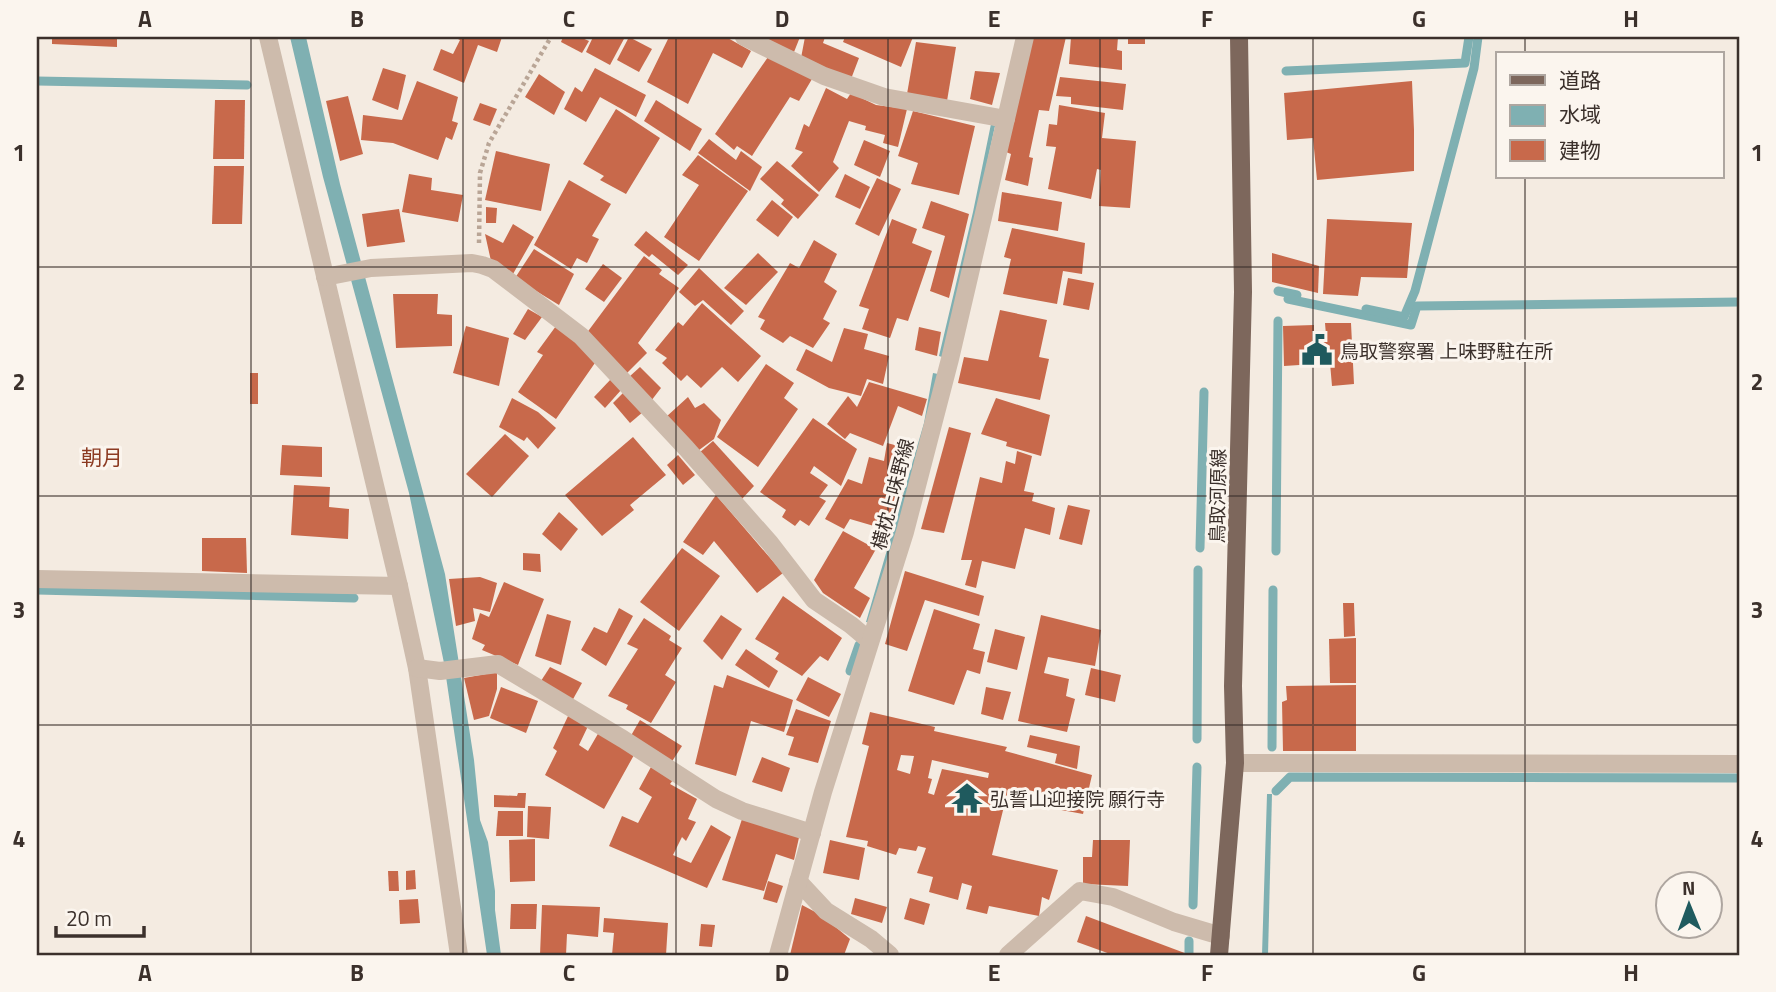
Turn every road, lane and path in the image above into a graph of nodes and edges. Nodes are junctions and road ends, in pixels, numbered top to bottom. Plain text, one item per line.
1 (268, 37) edge
2 (551, 37) edge
3 (744, 37) edge
4 (1025, 37) edge
5 (1238, 37) edge
6 (1006, 119) junction
7 (482, 265) junction
8 (325, 277) junction
9 (37, 579) edge
10 (399, 586) junction
11 (870, 641) junction
12 (417, 668) junction
13 (1235, 763) junction
14 (1739, 764) edge
15 (812, 832) junction
16 (799, 881) junction
17 (1221, 936) junction
18 (459, 955) edge
19 (778, 955) edge
20 (890, 955) edge
21 (1008, 955) edge
22 (1219, 955) edge

1 - 8 street
2 - 7 path
3 - 6 street
4 - 6 street, 横枕上味野線
5 - 13 main road, 鳥取河原線
6 - 11 street, 横枕上味野線
7 - 8 street
7 - 11 street
8 - 10 street
9 - 10 street
10 - 12 street
11 - 15 street, 横枕上味野線
12 - 15 street
12 - 18 street
13 - 14 street
13 - 17 main road, 鳥取河原線
15 - 16 street, 横枕上味野線
16 - 19 street, 横枕上味野線
16 - 20 street
17 - 21 street
17 - 22 main road, 鳥取河原線

